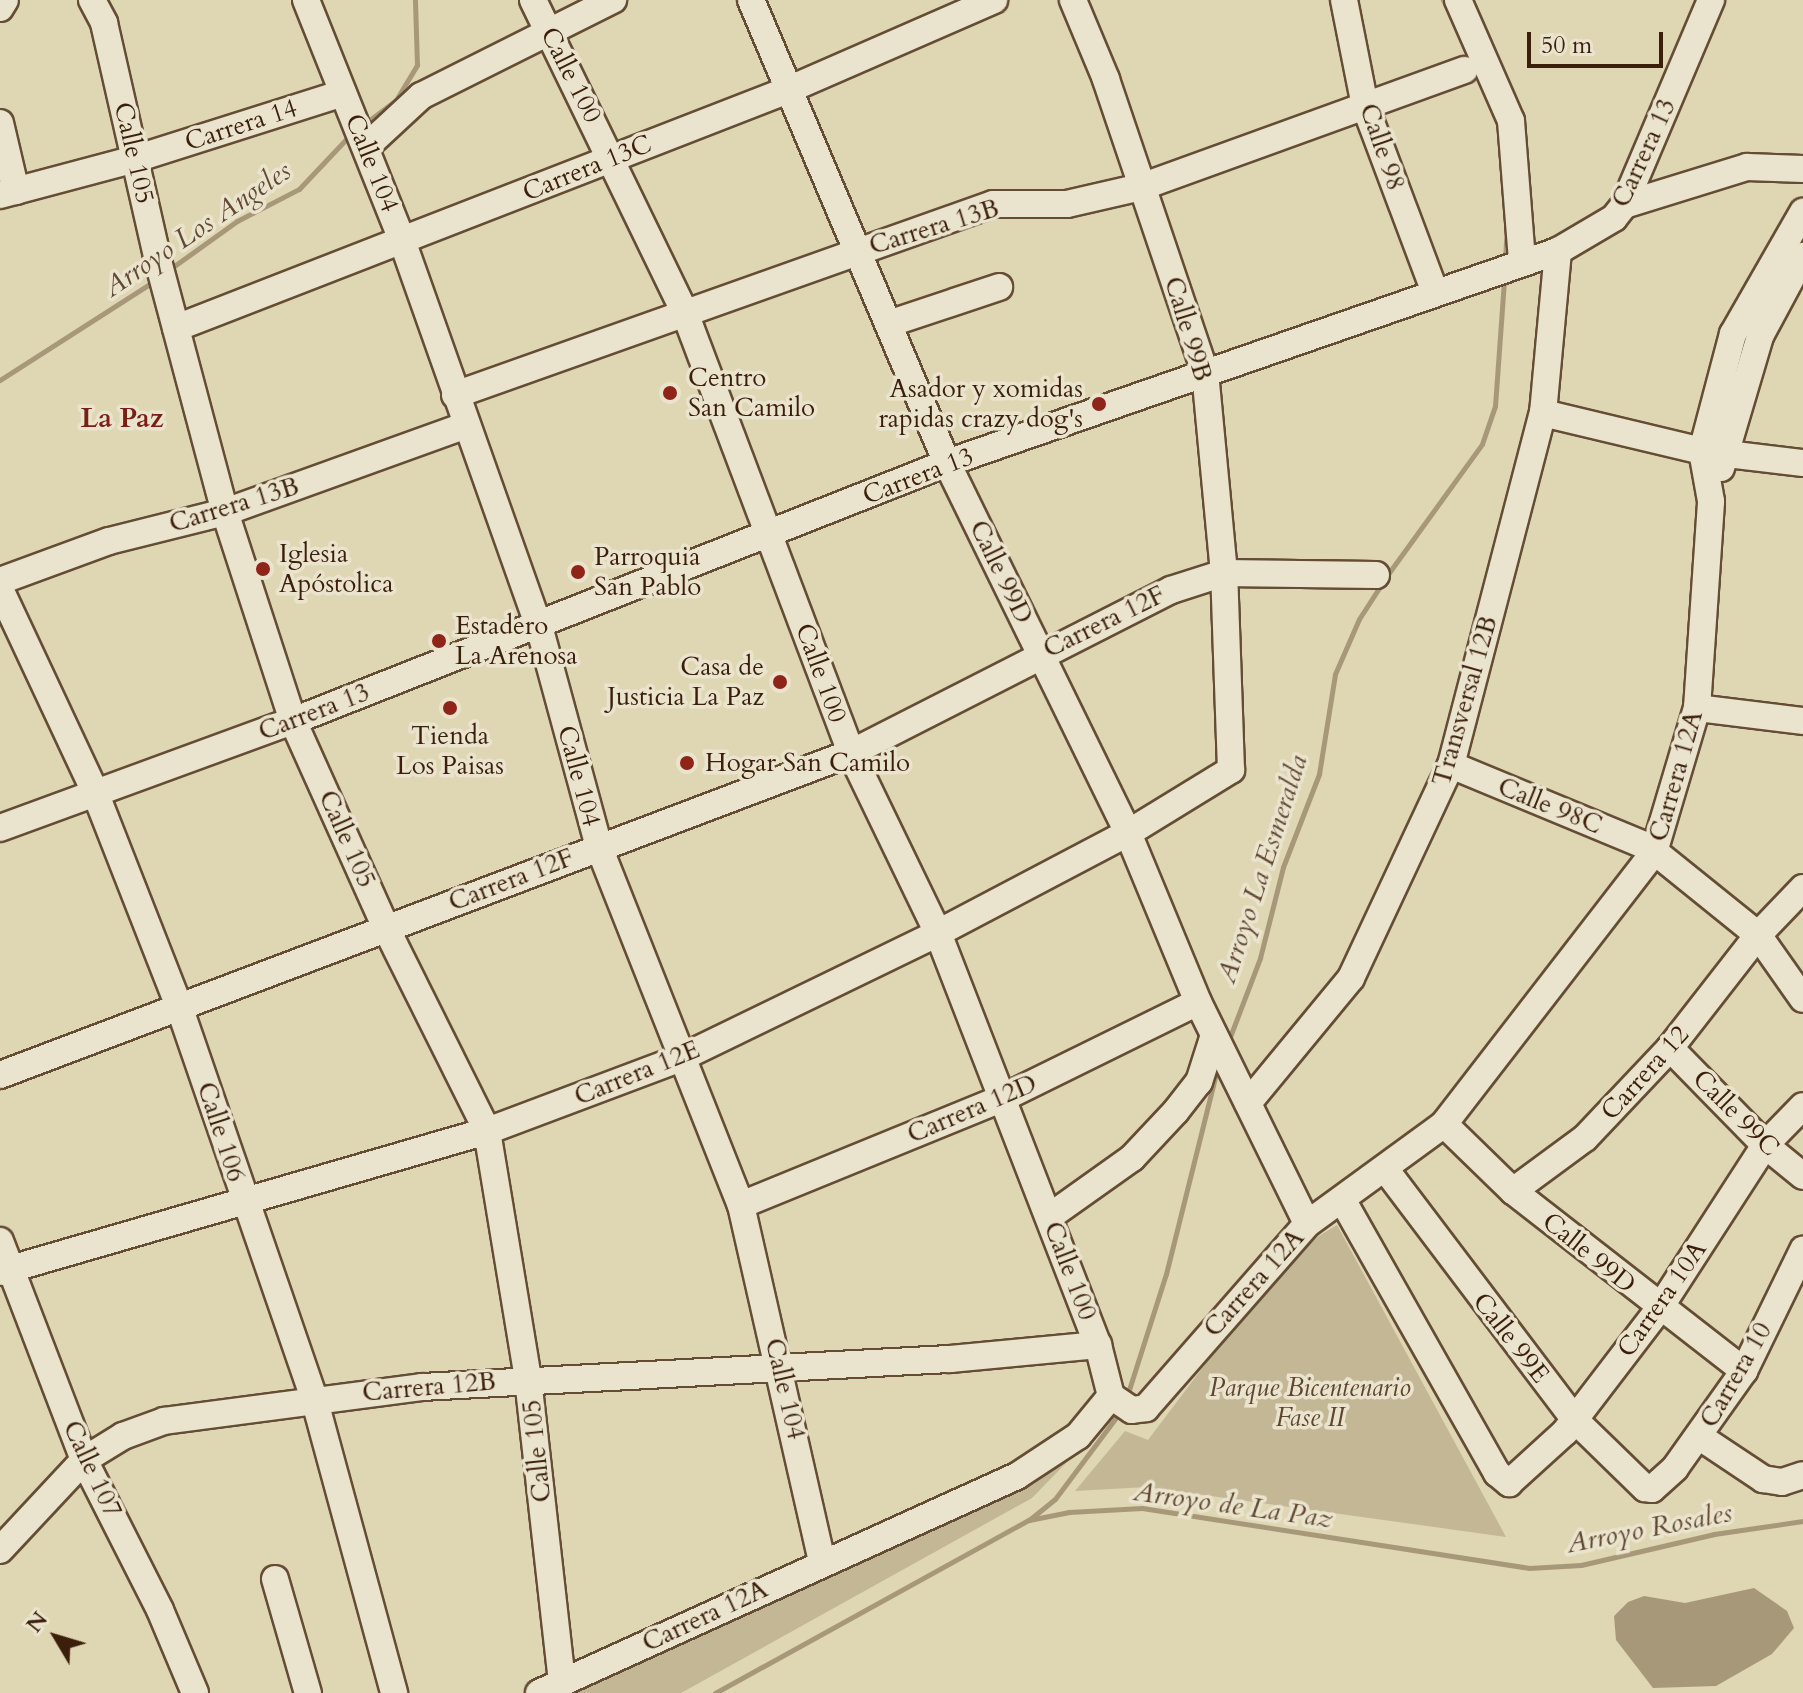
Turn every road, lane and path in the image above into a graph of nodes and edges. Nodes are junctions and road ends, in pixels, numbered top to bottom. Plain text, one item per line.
1 (5, 0) edge
2 (92, 0) edge
3 (306, 0) edge
4 (533, 0) edge
5 (613, 0) edge
6 (751, 0) edge
7 (994, 0) edge
8 (1073, 0) edge
9 (1344, 0) edge
10 (1458, 0) edge
11 (1711, 0) edge
12 (0, 8) edge
13 (549, 30) junction
14 (1464, 70) dead end
15 (788, 90) junction
16 (348, 105) junction
17 (1365, 106) junction
18 (0, 123) edge
19 (365, 145) junction
20 (612, 156) junction
21 (135, 159) junction
22 (1803, 169) edge
23 (1141, 187) junction
24 (8, 193) edge
25 (1624, 205) junction
26 (1803, 212) edge
27 (403, 243) junction
28 (857, 250) junction
29 (1558, 251) junction
30 (1803, 256) edge
31 (1519, 264) junction
32 (999, 287) dead end
33 (1434, 290) junction
34 (685, 313) junction
35 (891, 323) junction
36 (176, 328) junction
37 (1205, 372) junction
38 (455, 395) junction
39 (1543, 413) junction
40 (466, 425) junction
41 (1714, 453) junction
42 (947, 463) junction
43 (1803, 463) edge
44 (225, 512) junction
45 (769, 534) junction
46 (1224, 573) junction
47 (1376, 575) dead end
48 (0, 581) edge
49 (0, 589) edge
50 (539, 626) junction
51 (1041, 652) junction
52 (1697, 708) junction
53 (293, 721) junction
54 (1803, 721) edge
55 (851, 753) junction
56 (1451, 765) junction
57 (1231, 770) joint
58 (95, 792) junction
59 (0, 828) edge
60 (1128, 833) junction
61 (599, 847) junction
62 (1652, 849) junction
63 (1803, 888) edge
64 (386, 928) junction
65 (938, 933) junction
66 (1758, 935) junction
67 (1803, 999) edge
68 (1198, 1002) junction
69 (180, 1009) junction
70 (1221, 1048) junction
71 (1670, 1048) junction
72 (681, 1058) junction
73 (0, 1075) edge
74 (1003, 1098) junction
75 (1248, 1103) junction
76 (1803, 1106) edge
77 (1444, 1124) junction
78 (487, 1131) junction
79 (1765, 1145) junction
80 (1386, 1170) junction
81 (1803, 1176) edge
82 (1513, 1191) junction
83 (1343, 1201) junction
84 (244, 1204) junction
85 (741, 1205) junction
86 (1049, 1217) junction
87 (1307, 1224) junction
88 (0, 1241) edge
89 (1803, 1250) edge
90 (5, 1270) edge
91 (1794, 1292) edge
92 (1659, 1309) junction
93 (1098, 1345) junction
94 (781, 1369) junction
95 (1744, 1371) junction
96 (528, 1379) junction
97 (314, 1398) junction
98 (1122, 1403) junction
99 (1575, 1420) junction
100 (1700, 1437) junction
101 (84, 1460) junction
102 (1803, 1475) edge
103 (1652, 1489) joint
104 (0, 1550) edge
105 (822, 1561) junction
106 (275, 1579) dead end
107 (550, 1687) edge
108 (195, 1693) edge
109 (308, 1693) edge
110 (394, 1693) edge

1 - 12 street
2 - 21 street, Calle 105
3 - 16 street, Calle 104
4 - 13 street, Calle 100
5 - 13 street
6 - 15 street, Calle 99D
7 - 15 street, Carrera 13C
8 - 23 street, Calle 99B
9 - 17 street, Calle 98
10 - 31 street
11 - 25 street, Carrera 13
13 - 19 street
13 - 20 street, Calle 100
14 - 17 street, Carrera 13B
15 - 20 street, Carrera 13C
15 - 28 street, Calle 99D
16 - 19 street, Calle 104
16 - 21 street, Carrera 14
17 - 23 street, Carrera 13B
17 - 33 street, Calle 98
18 - 24 street
19 - 27 street, Calle 104
20 - 27 street, Carrera 13C
20 - 34 street, Calle 100
21 - 24 street, Carrera 14
21 - 36 street, Calle 105
22 - 25 street
23 - 28 street, Carrera 13B
23 - 37 street, Calle 99B
25 - 29 street, Carrera 13
26 - 41 street, Carrera 12A
27 - 36 street, Carrera 13C
27 - 38 street, Calle 104
28 - 34 street, Carrera 13B
28 - 35 street, Calle 99D
29 - 31 street, Carrera 13
29 - 39 street, Transversal 12B
30 - 41 street, Carrera 12A
31 - 33 street, Carrera 13
32 - 35 street
33 - 37 street, Carrera 13
34 - 38 street, Carrera 13B
34 - 45 street, Calle 100
35 - 42 street, Calle 99D
36 - 44 street, Calle 105
37 - 42 street, Carrera 13
37 - 46 street, Calle 99B
38 - 40 street, Calle 104
39 - 41 street
39 - 56 street, Transversal 12B
40 - 44 street, Carrera 13B
40 - 50 street, Calle 104
41 - 43 street
41 - 52 street, Carrera 12A
42 - 45 street, Carrera 13
42 - 51 street, Calle 99D
44 - 48 street, Carrera 13B
44 - 53 street, Calle 105
45 - 50 street, Carrera 13
45 - 55 street, Calle 100
46 - 47 street, Carrera 12F
46 - 51 street, Carrera 12F
46 - 57 street, Calle 99B
49 - 58 street, Calle 106
50 - 53 street, Carrera 13
50 - 61 street, Calle 104
51 - 55 street, Carrera 12F
51 - 60 street, Calle 99D
52 - 54 street
52 - 62 street, Carrera 12A
53 - 58 street, Carrera 13
53 - 64 street, Calle 105
55 - 61 street, Carrera 12F
55 - 65 street, Calle 100
56 - 62 street, Calle 98C
56 - 75 street, Transversal 12B
57 - 60 street, Carrera 12E
58 - 59 street, Carrera 13
58 - 69 street, Calle 106
60 - 65 street, Carrera 12E
60 - 68 street, Calle 99D
61 - 64 street, Carrera 12F
61 - 72 street, Calle 104
62 - 66 street
62 - 77 street, Carrera 12A
63 - 66 street, Carrera 12
64 - 69 street, Carrera 12F
64 - 78 street, Calle 105
65 - 72 street, Carrera 12E
65 - 74 street, Calle 100
66 - 67 street
66 - 71 street, Carrera 12
68 - 70 street, Calle 99D
68 - 74 street, Carrera 12D
69 - 73 street, Carrera 12F
69 - 84 street, Calle 106
70 - 75 street, Calle 99D
70 - 86 street
71 - 79 street, Calle 99C
71 - 82 street, Carrera 12
72 - 78 street, Carrera 12E
72 - 85 street, Calle 104
74 - 85 street, Carrera 12D
74 - 86 street, Calle 100
75 - 87 street, Calle 99D
76 - 79 street, Carrera 10A
77 - 80 street, Carrera 12A
77 - 82 street, Calle 99D
78 - 84 street, Carrera 12E
78 - 96 street, Calle 105
79 - 81 street, Calle 99C
79 - 92 street, Carrera 10A
80 - 83 street, Carrera 12A
80 - 99 street, Calle 99E
82 - 92 street, Calle 99D
83 - 87 street, Carrera 12A
83 - 99 street, Carrera 10A
84 - 90 street, Carrera 12E
84 - 97 street, Calle 106
85 - 94 street, Calle 104
86 - 93 street, Calle 100
87 - 98 street, Carrera 12A
88 - 90 street, Calle 107
89 - 91 street, Carrera 10
90 - 101 street, Calle 107
91 - 95 street, Carrera 10
92 - 95 street, Calle 99D
92 - 99 street, Carrera 10A
93 - 94 street, Carrera 12B
93 - 98 street, Calle 100
94 - 96 street, Carrera 12B
94 - 105 street, Calle 104
95 - 100 street, Carrera 10
96 - 97 street, Carrera 12B
96 - 107 street, Calle 105
97 - 101 street, Carrera 12B
97 - 110 street, Calle 106
98 - 105 street, Carrera 12A
99 - 103 street, Calle 99E
100 - 102 street
100 - 103 street, Carrera 10
101 - 104 street, Carrera 12B
101 - 108 street, Calle 107
105 - 107 street, Carrera 12A
106 - 109 street

